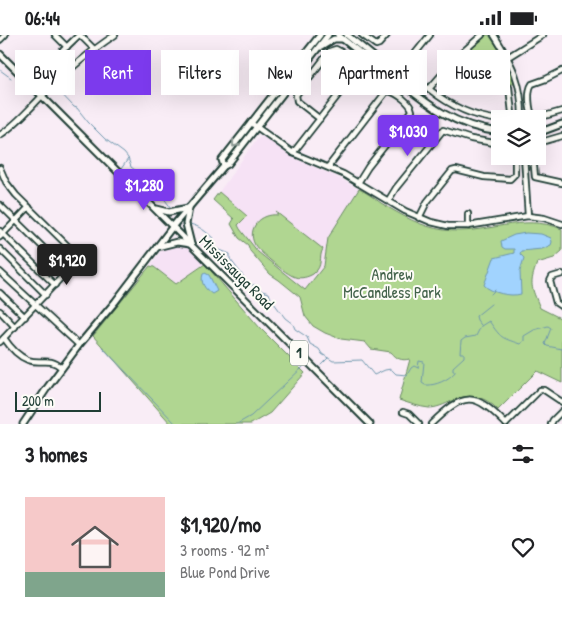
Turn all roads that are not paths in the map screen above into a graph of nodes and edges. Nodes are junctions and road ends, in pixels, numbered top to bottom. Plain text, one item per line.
1 (5, 35) edge
2 (55, 35) edge
3 (79, 35) edge
4 (115, 35) edge
5 (319, 35) edge
6 (328, 35) edge
7 (338, 35) edge
8 (362, 35) edge
9 (387, 35) edge
10 (430, 35) edge
11 (482, 35) edge
12 (494, 35) edge
13 (543, 35) edge
14 (349, 38) edge
15 (0, 40) edge
16 (67, 47) junction
17 (94, 49) junction
18 (63, 50) edge
19 (465, 50) edge
20 (504, 50) edge
21 (314, 52) junction
22 (0, 54) edge
23 (510, 56) edge
24 (510, 62) edge
25 (562, 71) edge
26 (437, 80) edge
27 (429, 89) junction
28 (510, 95) edge
29 (42, 96) junction
30 (512, 110) edge
31 (521, 110) edge
32 (562, 111) edge
33 (491, 118) edge
34 (320, 119) junction
35 (251, 123) junction
36 (562, 124) edge
37 (257, 127) junction
38 (491, 130) edge
39 (546, 130) edge
40 (0, 135) edge
41 (562, 136) edge
42 (546, 141) edge
43 (491, 142) edge
44 (293, 153) junction
45 (516, 165) edge
46 (525, 165) edge
47 (534, 165) edge
48 (224, 166) junction
49 (328, 167) junction
50 (0, 168) edge
51 (6, 182) junction
52 (358, 183) junction
53 (562, 183) edge
54 (0, 184) edge
55 (388, 201) junction
56 (0, 205) edge
57 (29, 207) junction
58 (189, 208) junction
59 (157, 209) junction
60 (468, 214) dead end
61 (528, 216) junction
62 (419, 218) junction
63 (15, 221) junction
64 (562, 224) edge
65 (173, 226) junction
66 (468, 226) junction
67 (1, 234) edge
68 (191, 244) junction
69 (156, 247) junction
70 (0, 249) edge
71 (67, 271) junction
72 (0, 272) edge
73 (562, 274) edge
74 (55, 285) junction
75 (0, 293) edge
76 (46, 295) junction
77 (35, 306) junction
78 (562, 307) edge
79 (1, 313) edge
80 (25, 317) junction
81 (15, 327) junction
82 (2, 340) edge
83 (79, 345) junction
84 (62, 368) junction
85 (562, 402) edge
86 (562, 411) edge
87 (403, 413) dead end
88 (23, 424) edge
89 (370, 424) edge
90 (419, 424) edge
91 (431, 424) edge
92 (506, 424) edge
93 (551, 424) edge

1 - 15 street
2 - 16 street
3 - 16 street
3 - 17 street
4 - 17 street
5 - 35 main road
6 - 21 main road
7 - 14 main road
8 - 9 street
10 - 27 street
11 - 19 street
12 - 20 street
13 - 23 street
14 - 21 main road
14 - 38 main road
16 - 18 street
17 - 29 street
21 - 37 main road
22 - 29 main road, Mississauga Road
24 - 31 street
25 - 32 street
26 - 27 street
27 - 33 street
28 - 30 street
29 - 40 street
29 - 59 main road, Mississauga Road / 1
34 - 34 street
34 - 44 street
35 - 37 street
35 -> 48 main road
36 - 39 main road
37 - 44 street
37 - 48 main road
41 - 42 street
43 - 55 street
44 - 49 street
45 - 62 street
46 - 61 street
47 - 53 street
48 - 58 main road
49 - 52 street
49 - 52 street
50 - 51 street
51 - 54 street
51 - 57 street
52 - 55 street
55 - 62 street
56 - 63 street
57 - 63 street
57 - 71 street
58 - 59 main road
58 - 65 main road
58 - 68 main road
59 - 65 main road, Mississauga Road / 1
60 - 66 street
61 - 64 street
61 - 66 street
62 - 66 street
63 - 67 street
63 - 71 street
65 - 68 main road, Mississauga Road / 1
65 - 69 main road
67 - 74 street
68 - 69 main road
68 - 89 main road, Mississauga Road / 1
69 - 83 main road
70 - 76 street
71 - 74 street
72 - 77 street
73 - 78 street
74 - 76 street
75 - 80 street
76 - 77 street
77 - 80 street
77 - 83 street
79 - 81 street
80 - 81 street
81 - 82 street
82 - 84 street
83 - 84 main road
84 - 88 main road
85 - 92 street
86 - 93 street
87 - 90 street
91 - 92 street

